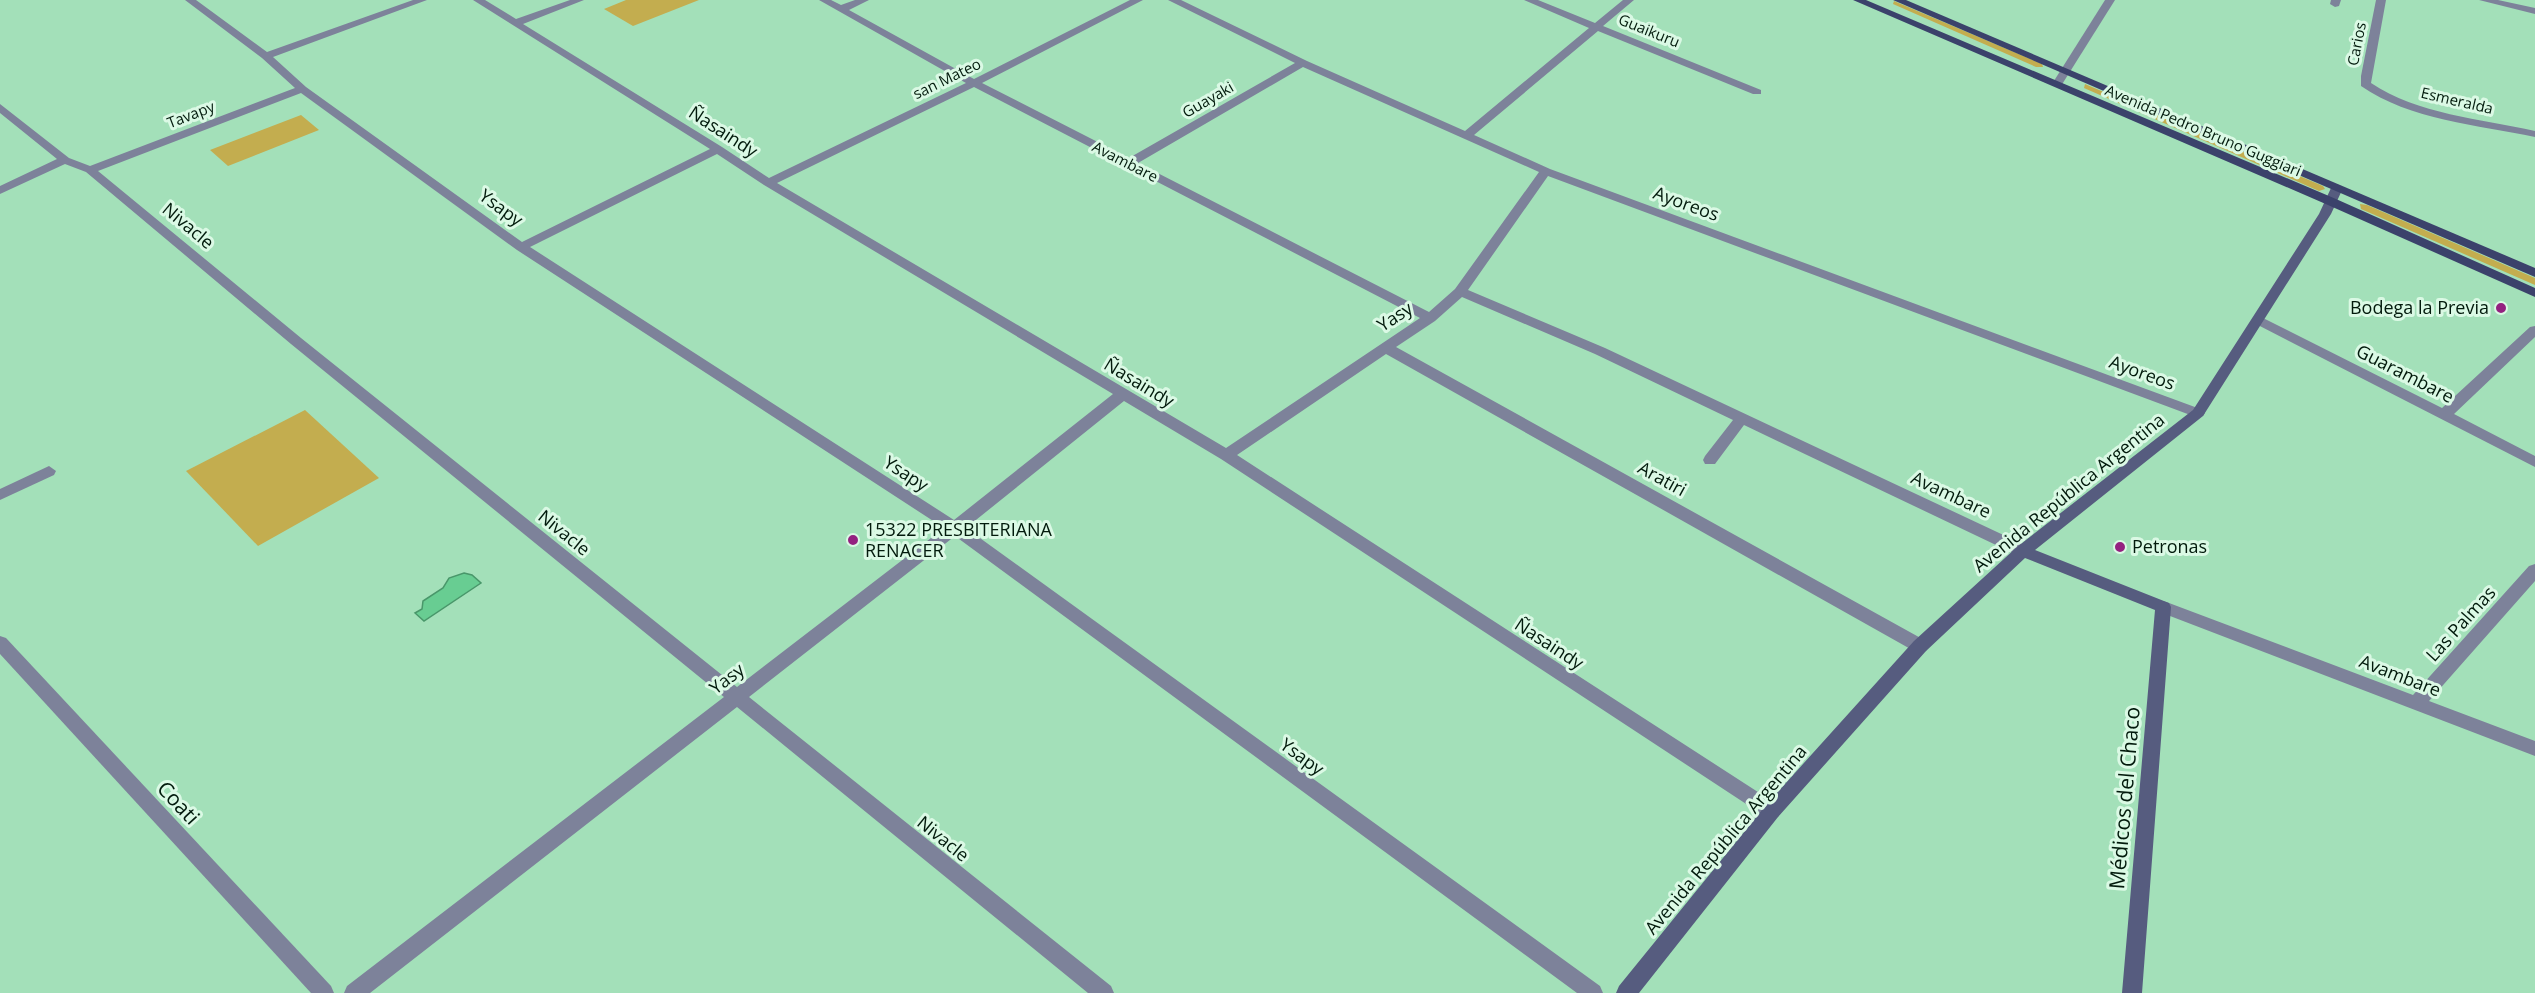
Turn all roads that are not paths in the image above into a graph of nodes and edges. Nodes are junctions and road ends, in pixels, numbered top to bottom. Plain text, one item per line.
1 (190, 0) edge
2 (422, 0) edge
3 (478, 0) edge
4 (579, 0) edge
5 (824, 0) edge
6 (864, 0) edge
7 (1138, 0) edge
8 (1173, 0) edge
9 (1529, 0) edge
10 (1629, 0) edge
11 (1858, 0) edge
12 (1898, 0) edge
13 (2110, 0) edge
14 (2381, 0) edge
15 (2484, 0) edge
16 (841, 9) junction
17 (2535, 11) edge
18 (516, 23) junction
19 (1598, 27) junction
20 (266, 56) junction
21 (1303, 63) junction
22 (2064, 69) junction
23 (974, 83) junction
24 (2057, 84) junction
25 (302, 89) junction
26 (2373, 91) joint
27 (1757, 92) dead end
28 (0, 107) edge
29 (2535, 134) edge
30 (1466, 136) junction
31 (718, 149) junction
32 (65, 160) junction
33 (1128, 164) junction
34 (90, 170) junction
35 (1546, 171) junction
36 (768, 183) junction
37 (0, 190) edge
38 (2334, 195) junction
39 (521, 247) junction
40 (2535, 273) edge
41 (1460, 292) junction
42 (2535, 293) edge
43 (1430, 318) junction
44 (2259, 320) junction
45 (2535, 330) edge
46 (1385, 347) junction
47 (1123, 394) junction
48 (2198, 413) junction
49 (2445, 414) junction
50 (1742, 418) junction
51 (1226, 455) junction
52 (1710, 460) dead end
53 (2535, 462) edge
54 (49, 471) dead end
55 (0, 495) edge
56 (955, 528) junction
57 (2023, 551) junction
58 (2535, 570) edge
59 (2163, 607) junction
60 (0, 644) edge
61 (1920, 646) junction
62 (735, 697) junction
63 (2416, 704) junction
64 (2535, 749) edge
65 (1772, 811) junction
66 (324, 993) edge
67 (354, 993) edge
68 (1104, 993) edge
69 (1593, 993) edge
70 (1626, 993) edge
71 (2132, 993) edge

1 - 20 street, Ysapy
2 - 20 street
3 - 18 street, Ñasaindy
4 - 18 street
5 - 16 street, Avambare
6 - 16 street
7 - 23 street, san Mateo
8 - 21 street, Ayoreos
9 - 19 street, Guaikuru
10 - 19 street
11 - 24 main road, Avenida Pedro Bruno Guggiari
12 - 22 main road, Avenida Pedro Bruno Guggiari
13 - 22 street
14 - 26 street, Carios
15 - 17 street
16 - 23 street, Avambare
18 - 31 street, Ñasaindy
19 - 27 street, Guaikuru
19 - 30 street
20 - 25 street, Ysapy
21 - 30 street, Ayoreos
21 - 33 street, Guayaki
22 - 24 street
22 - 38 main road, Avenida Pedro Bruno Guggiari
23 - 33 street, Avambare
23 - 36 street, san Mateo
24 - 38 main road, Avenida Pedro Bruno Guggiari
25 - 34 street, Tavapy
25 - 39 street, Ysapy
26 - 29 street, Esmeralda
28 - 32 street, Nivacle
30 - 35 street, Ayoreos
31 - 36 street, Ñasaindy
31 - 39 street
32 - 34 street, Nivacle
32 - 37 street
33 - 43 street, Avambare
34 - 62 street, Nivacle
35 - 41 street, Yasy
35 - 48 street, Ayoreos
36 - 47 street, Ñasaindy
38 - 40 main road, Avenida Pedro Bruno Guggiari
38 - 42 main road, Avenida Pedro Bruno Guggiari
38 - 44 main road, Avenida República Argentina
39 - 56 street, Ysapy
41 - 43 street, Yasy
41 - 50 street, Avambare
43 - 46 street, Yasy
44 - 48 main road, Avenida República Argentina
44 - 49 street, Guarambare
45 - 49 street
46 - 51 street, Yasy
46 - 61 street, Aratiri
47 - 51 street, Ñasaindy
47 - 56 street, Yasy
48 - 57 main road, Avenida República Argentina
49 - 53 street, Guarambare
50 - 52 street
50 - 57 street, Avambare
51 - 65 street, Ñasaindy
54 - 55 street
56 - 62 street, Yasy
56 - 69 street, Ysapy
57 - 59 main road, Avambare
57 - 61 main road, Avenida República Argentina
58 - 63 street, Las Palmas
59 - 63 street, Avambare
59 - 71 main road, Médicos del Chaco
60 - 66 street, Coati
61 - 65 main road, Avenida República Argentina
62 - 67 street, Yasy
62 - 68 street, Nivacle
63 - 64 street, Avambare
65 - 70 main road, Avenida República Argentina

